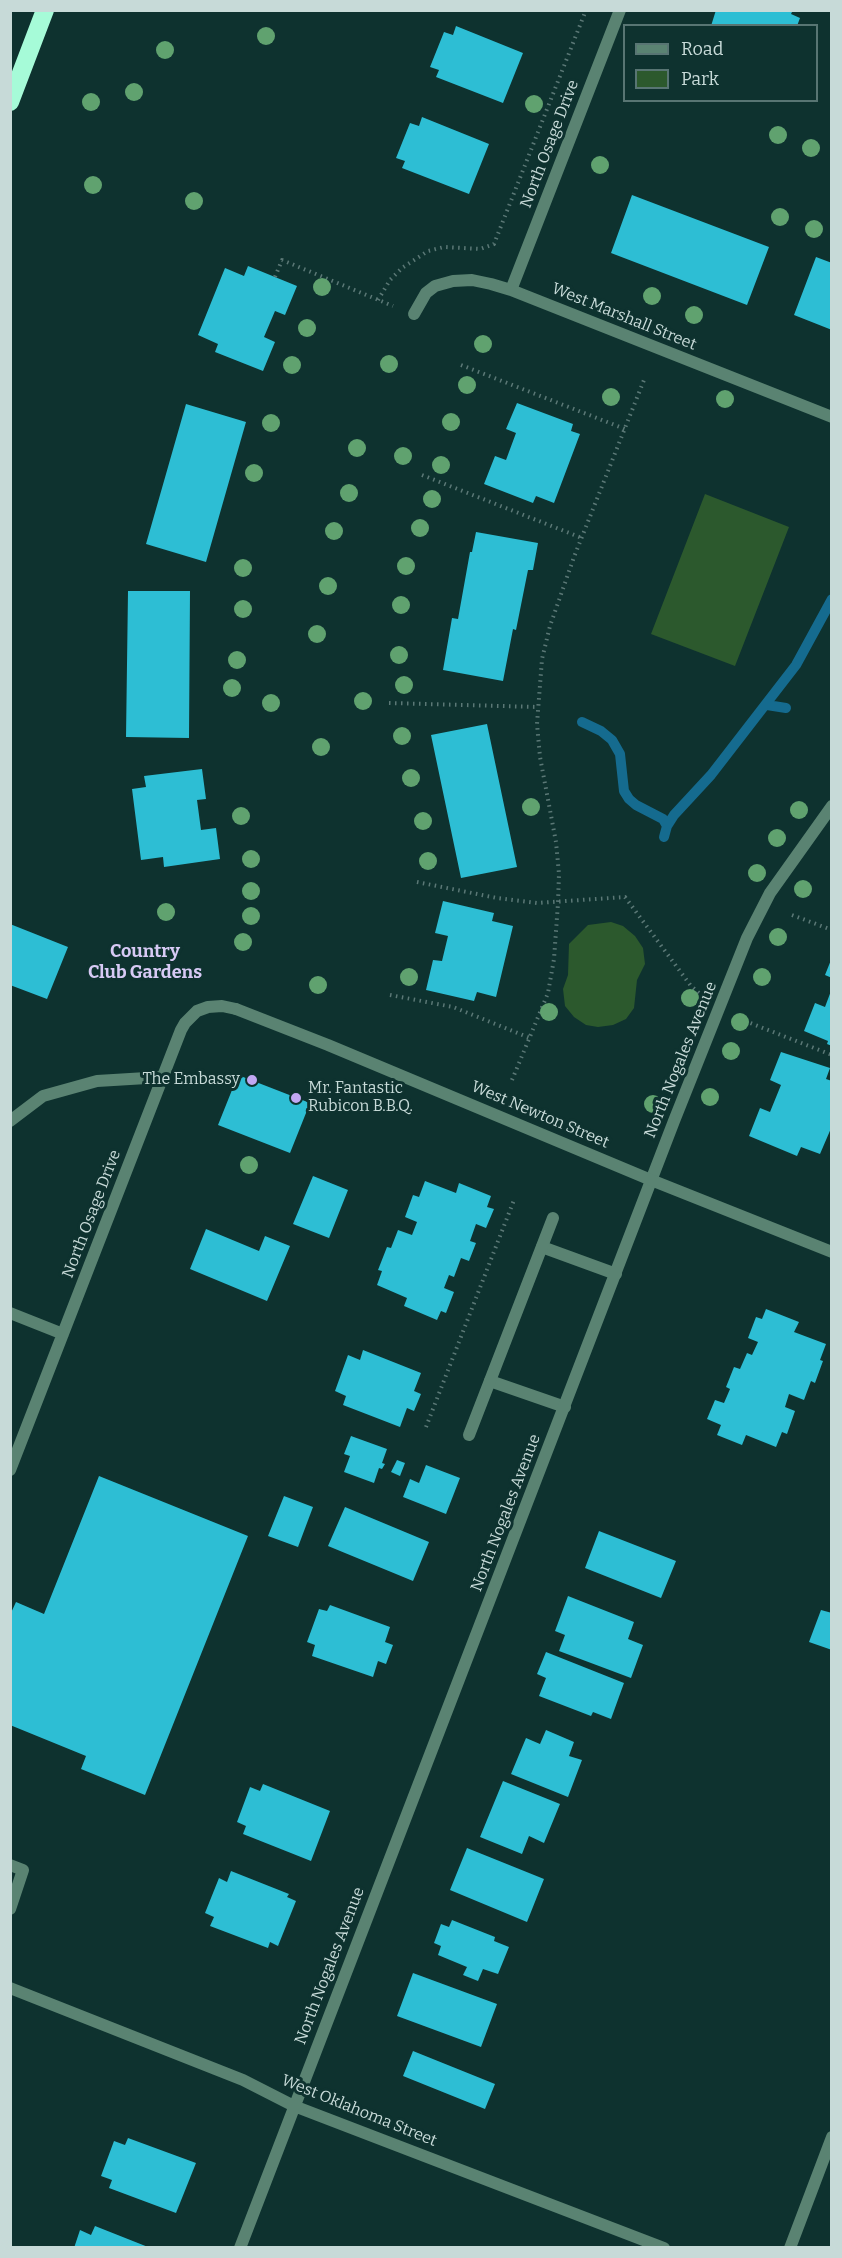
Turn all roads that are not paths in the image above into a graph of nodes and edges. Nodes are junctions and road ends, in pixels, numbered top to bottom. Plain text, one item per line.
1 (45, 10) edge
2 (620, 10) edge
3 (10, 102) edge
4 (511, 290) junction
5 (414, 314) road end
6 (831, 417) edge
7 (831, 806) edge
8 (236, 1009) joint
9 (163, 1077) junction
10 (10, 1121) edge
11 (651, 1180) junction
12 (553, 1218) dead end
13 (542, 1246) junction
14 (831, 1252) edge
15 (616, 1274) junction
16 (10, 1313) edge
17 (63, 1334) junction
18 (490, 1381) junction
19 (565, 1407) junction
20 (469, 1435) dead end
21 (10, 1470) edge
22 (10, 1865) edge
23 (10, 1909) edge
24 (10, 1988) edge
25 (294, 2106) junction
26 (831, 2137) edge
27 (240, 2247) edge
28 (664, 2247) edge
29 (790, 2247) edge

1 - 3 highway
2 - 4 street, North Osage Drive
4 - 5 street, West Marshall Street
4 - 6 street, West Marshall Street
7 - 11 street, North Nogales Avenue
8 - 9 street, North Osage Drive
8 - 11 street, West Newton Street
9 - 10 street
9 - 17 street, North Osage Drive
11 - 14 street, West Newton Street
11 - 15 street, North Nogales Avenue
12 - 13 street
13 - 15 street
13 - 18 street
15 - 19 street, North Nogales Avenue
16 - 17 street
17 - 21 street, North Osage Drive
18 - 19 street
18 - 20 street
19 - 25 street, North Nogales Avenue
22 - 23 street
24 - 25 street, West Oklahoma Street
25 - 27 street, North Nogales Avenue
25 - 28 street, West Oklahoma Street
26 - 29 street

